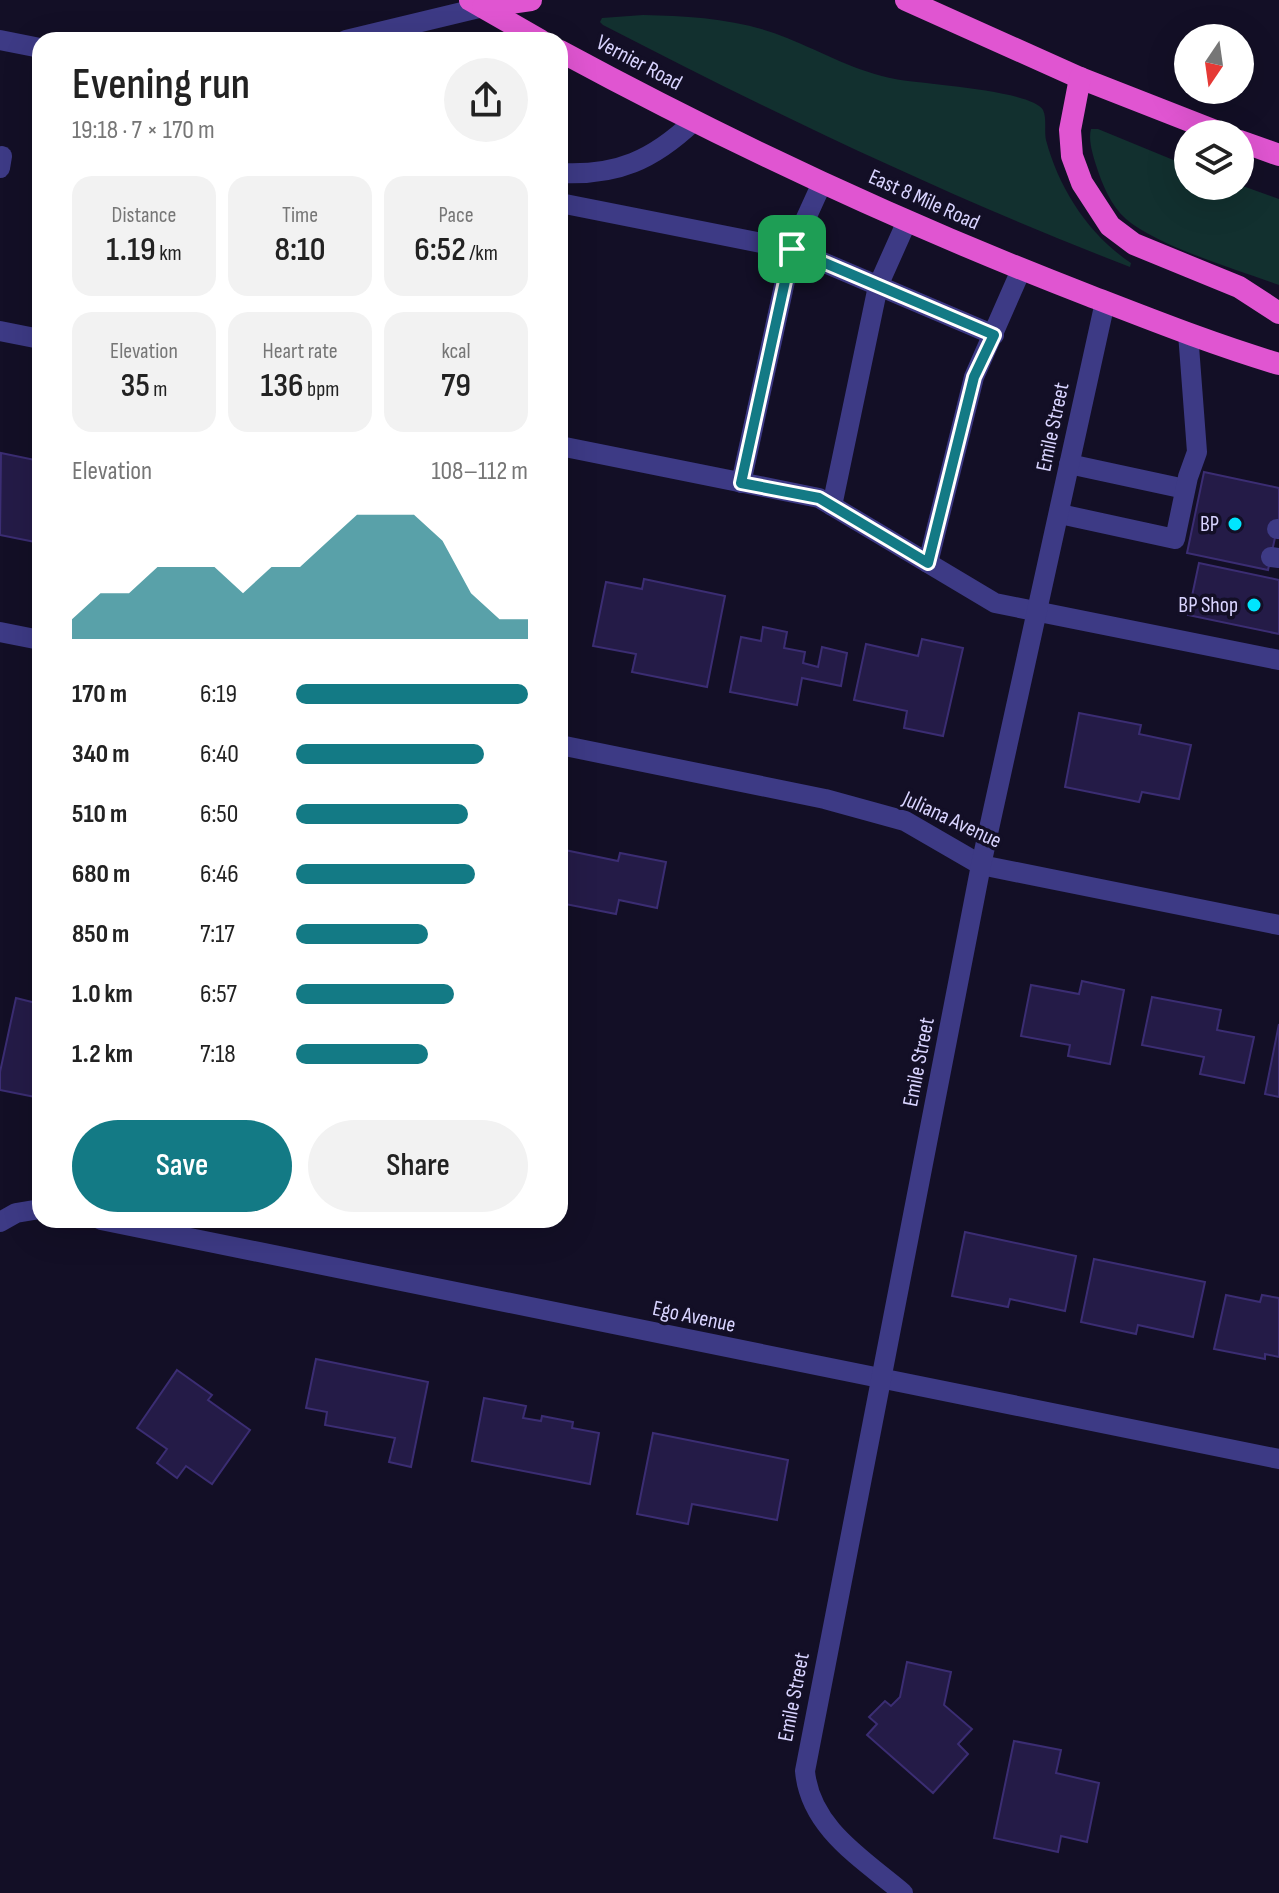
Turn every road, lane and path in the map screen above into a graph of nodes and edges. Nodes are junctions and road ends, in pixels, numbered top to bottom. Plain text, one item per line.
1 (531, 0) edge
2 (906, 0) edge
3 (476, 4) edge
4 (375, 32) edge
5 (526, 32) edge
6 (0, 40) edge
7 (32, 46) edge
8 (568, 55) edge
9 (1080, 78) junction
10 (1187, 120) edge
11 (694, 121) junction
12 (1254, 146) edge
13 (1279, 155) edge
14 (568, 173) edge
15 (822, 183) junction
16 (568, 205) edge
17 (907, 221) junction
18 (792, 249) junction
19 (1021, 270) junction
20 (878, 286) junction
21 (1105, 302) junction
22 (1279, 313) edge
23 (0, 331) edge
24 (1188, 333) junction
25 (994, 335) junction
26 (32, 337) edge
27 (1279, 364) edge
28 (568, 448) edge
29 (1069, 464) junction
30 (741, 483) junction
31 (1191, 493) junction
32 (832, 506) junction
33 (1060, 514) junction
34 (928, 563) junction
35 (1038, 612) junction
36 (0, 632) edge
37 (32, 638) edge
38 (1279, 660) edge
39 (568, 747) edge
40 (981, 865) junction
41 (1279, 925) edge
42 (32, 1210) edge
43 (0, 1222) edge
44 (140, 1228) edge
45 (882, 1380) junction
46 (1279, 1459) edge
47 (903, 1893) edge

1 - 3 highway
2 - 9 highway
3 - 4 street
3 - 5 highway
6 - 7 street
8 - 11 highway, Vernier Road
9 - 10 highway
9 - 22 highway
11 - 14 street
11 - 15 highway, East 8 Mile Road
12 - 13 highway
15 - 17 highway, East 8 Mile Road
15 - 18 street
16 - 18 street
17 - 19 highway, East 8 Mile Road
17 - 20 street
18 - 20 street
18 - 30 street
19 - 21 highway, East 8 Mile Road
19 - 25 street
20 - 25 street
20 - 32 street
21 - 24 highway, East 8 Mile Road
21 - 29 street, Emile Street
23 - 26 street
24 - 27 highway, East 8 Mile Road
24 - 31 street
25 - 34 street
28 - 30 street
29 - 31 street
29 - 33 street, Emile Street
30 - 32 street
31 - 33 street
32 - 34 street
33 - 35 street, Emile Street
34 - 35 street
35 - 38 street
35 - 40 street, Emile Street
36 - 37 street
39 - 40 street, Juliana Avenue
40 - 41 street, Juliana Avenue
40 - 45 street, Emile Street
42 - 43 street
44 - 45 street, Ego Avenue
45 - 46 street, Ego Avenue
45 - 47 street, Emile Street

